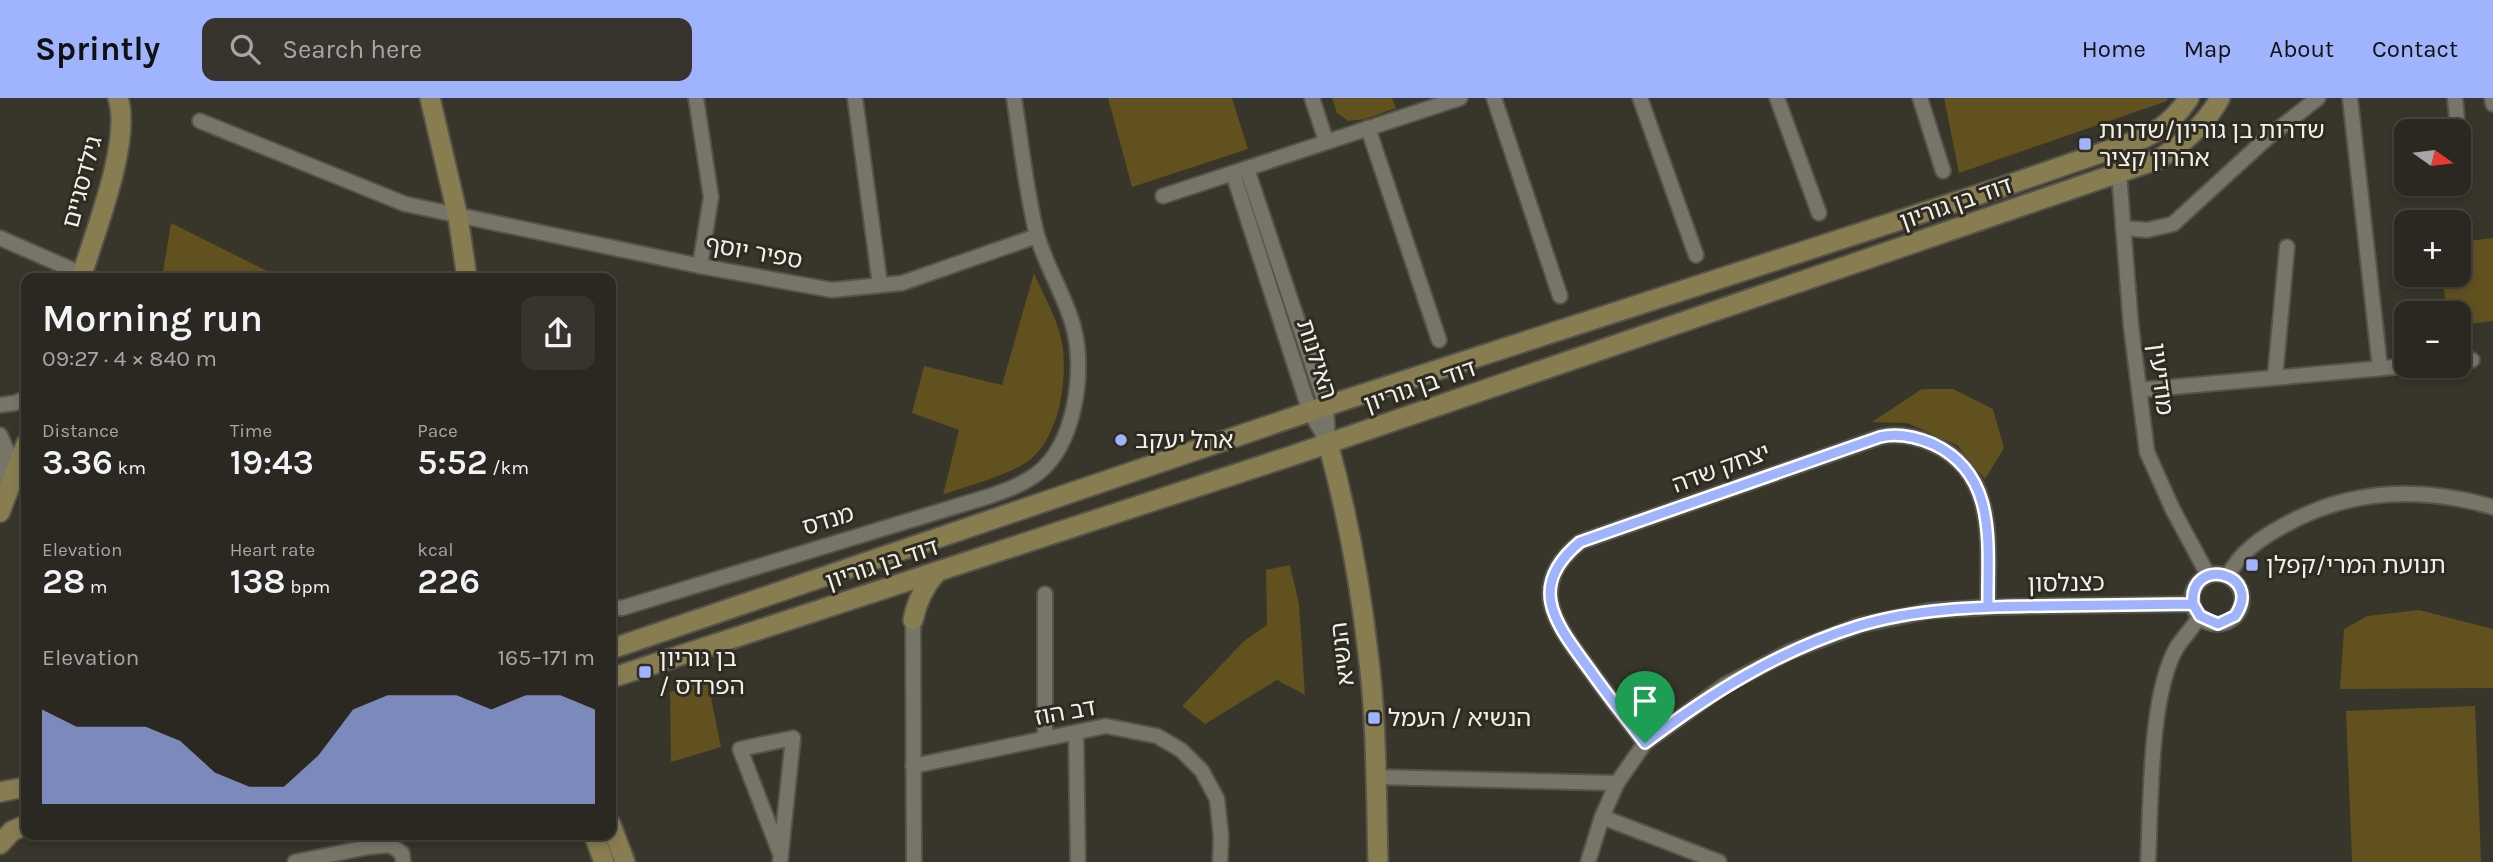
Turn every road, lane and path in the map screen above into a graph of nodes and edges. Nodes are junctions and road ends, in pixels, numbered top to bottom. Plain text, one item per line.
1 (118, 98) edge
2 (430, 98) edge
3 (696, 98) edge
4 (855, 98) edge
5 (1014, 98) edge
6 (1312, 98) edge
7 (1494, 98) edge
8 (1640, 98) edge
9 (1777, 98) edge
10 (1920, 98) edge
11 (2189, 98) edge
12 (2220, 98) edge
13 (2318, 98) edge
14 (2350, 98) edge
15 (2455, 98) edge
16 (2493, 98) edge
17 (1457, 99) edge
18 (2493, 104) edge
19 (2457, 119) edge
20 (200, 121) dead end
21 (1368, 128) junction
22 (1326, 141) junction
23 (1240, 171) junction
24 (1943, 171) dead end
25 (2119, 173) junction
26 (1163, 196) dead end
27 (1819, 213) dead end
28 (458, 217) junction
29 (2123, 228) junction
30 (1037, 236) junction
31 (0, 238) edge
32 (2287, 247) dead end
33 (1696, 255) dead end
34 (700, 266) junction
35 (75, 273) edge
36 (82, 273) edge
37 (466, 273) edge
38 (880, 285) junction
39 (1560, 296) dead end
40 (1439, 340) dead end
41 (2394, 367) edge
42 (2380, 368) junction
43 (2275, 377) junction
44 (2139, 390) junction
45 (21, 400) edge
46 (0, 405) edge
47 (1318, 409) junction
48 (0, 435) edge
49 (1328, 443) junction
50 (21, 457) edge
51 (4, 503) edge
52 (2493, 507) edge
53 (938, 571) junction
54 (2208, 575) junction
55 (2228, 576) junction
56 (871, 593) junction
57 (1045, 594) dead end
58 (616, 607) edge
59 (1988, 607) junction
60 (2197, 610) junction
61 (913, 620) junction
62 (616, 647) edge
63 (616, 676) edge
64 (1076, 733) junction
65 (1045, 738) junction
66 (1645, 743) junction
67 (913, 766) junction
68 (1376, 777) junction
69 (1617, 783) junction
70 (21, 788) edge
71 (0, 792) edge
72 (1602, 817) junction
73 (21, 820) edge
74 (0, 823) edge
75 (21, 827) edge
76 (616, 838) edge
77 (596, 840) edge
78 (0, 844) edge
79 (780, 859) edge
80 (295, 862) edge
81 (403, 862) edge
82 (604, 862) edge
83 (625, 862) edge
84 (914, 862) edge
85 (1078, 862) edge
86 (1220, 862) edge
87 (1378, 862) edge
88 (1588, 862) edge
89 (1719, 862) edge
90 (2148, 862) edge

1 - 36 main road, גילדסגיים
2 - 28 main road
3 - 34 street
4 - 38 street
5 - 30 street
6 - 22 street
7 - 39 street
8 - 33 street
9 - 27 street
10 - 24 street
11 - 47 main road, דוד בן גוריון
12 - 25 main road, דוד בן גוריון
13 - 29 street
14 - 42 street
15 - 19 street
16 - 18 street
17 - 21 street
20 - 28 street, ספיר יוסף
21 - 22 street
21 - 40 street
22 - 23 street
23 - 26 street
23 - 47 street, האילנות
25 - 29 street, מודיעין
25 - 49 main road, דוד בן גוריון
28 - 34 street, ספיר יוסף
28 - 37 main road
29 - 44 street, מודיעין
30 - 38 street, ספיר יוסף
30 - 58 street, מנדס
31 - 35 street
32 - 43 street
34 - 38 street, ספיר יוסף
41 - 42 street
42 - 43 street
43 - 44 street
44 - 54 street, מודיעין
45 - 46 street
47 - 49 street, האילנות
47 - 62 main road, דוד בן גוריון
48 - 51 street
49 - 53 main road, דוד בן גוריון
49 - 68 main road, הנשיא
50 - 51 main road
52 - 55 street
53 - 56 main road, דוד בן גוריון
53 - 61 main road
54 - 55 street
54 - 60 street
55 - 60 street
56 - 61 main road
56 - 63 main road, דוד בן גוריון
57 - 65 street
59 - 60 street, כצנלסון
59 - 66 street, כצנלסון
59 - 66 street, יצחק שדה
60 - 90 street
61 - 67 street
64 - 65 street, דב הוז
64 - 85 street
64 - 86 street, דב הוז
65 - 67 street, דב הוז
66 - 69 street, כצנלסון
67 - 84 street
68 - 69 street
68 - 87 main road, הנשיא
69 - 72 street, כצנלסון
70 - 71 main road
72 - 88 street, כצנלסון
72 - 89 street
73 - 74 main road
75 - 78 main road
76 - 83 main road
77 - 82 main road
79 - 79 street
80 - 81 street

